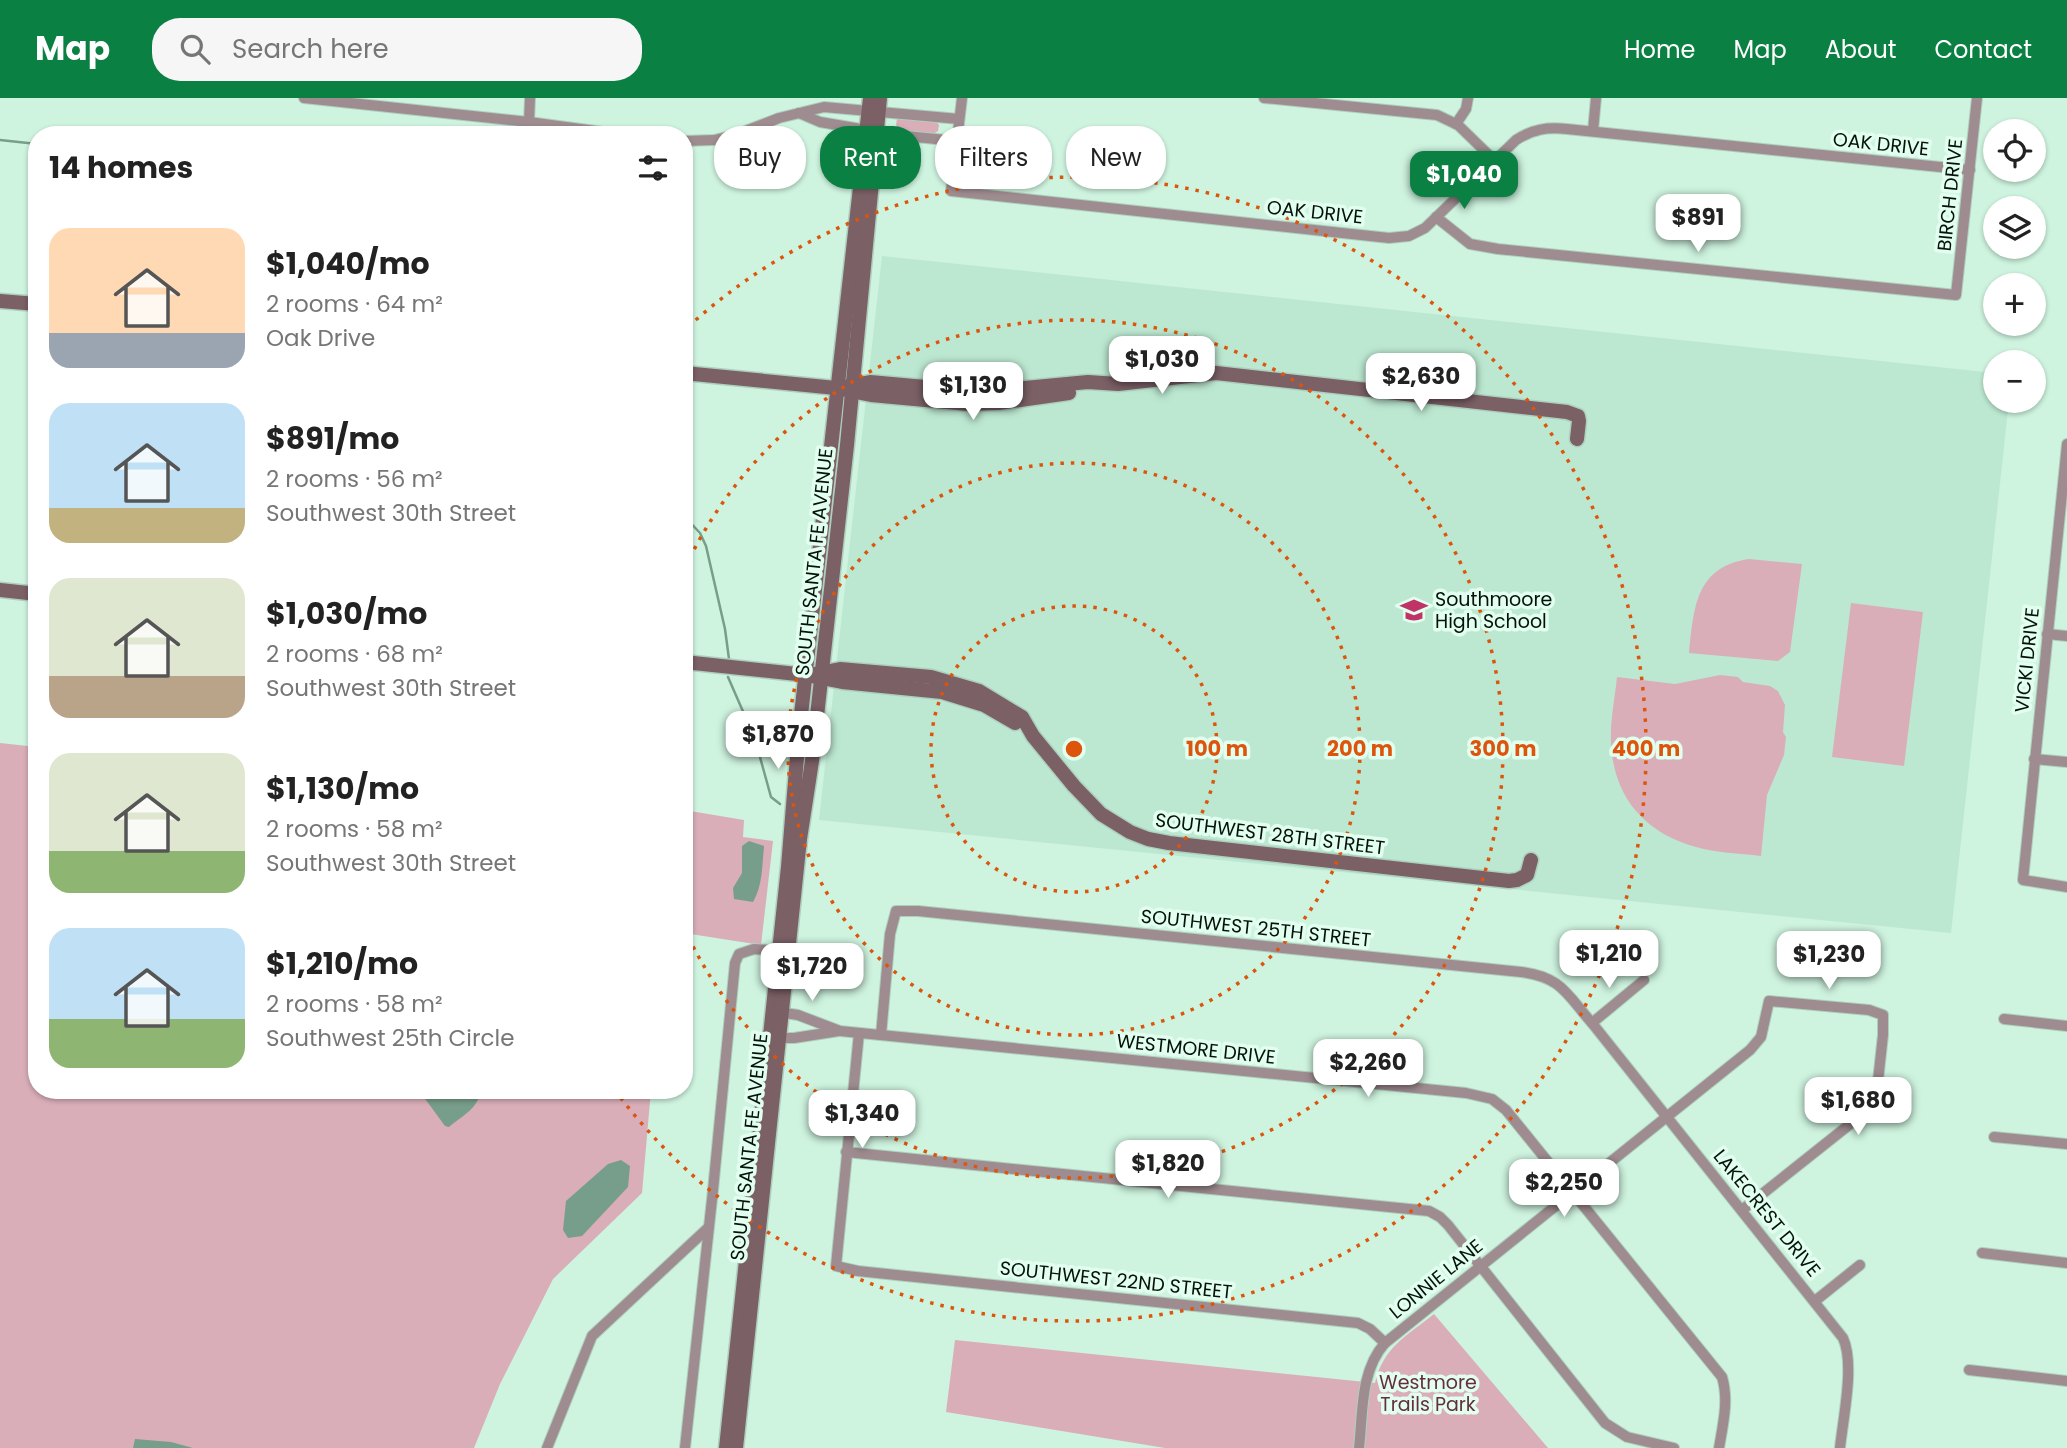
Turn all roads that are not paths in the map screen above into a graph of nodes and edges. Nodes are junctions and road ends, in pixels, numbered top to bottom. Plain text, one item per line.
1 (304, 98) edge
2 (530, 98) edge
3 (962, 98) edge
4 (1264, 98) edge
5 (1468, 98) edge
6 (1597, 98) edge
7 (1977, 98) edge
8 (874, 105) edge
9 (798, 112) junction
10 (959, 119) junction
11 (529, 122) junction
12 (1456, 124) junction
13 (559, 126) edge
14 (843, 126) edge
15 (872, 126) edge
16 (958, 126) edge
17 (1593, 131) junction
18 (693, 141) edge
19 (1494, 160) junction
20 (1970, 170) junction
21 (863, 189) edge
22 (867, 189) edge
23 (951, 189) edge
24 (1436, 217) junction
25 (0, 300) edge
26 (28, 303) edge
27 (693, 374) edge
28 (836, 388) junction
29 (852, 388) junction
30 (1577, 439) dead end
31 (2067, 444) edge
32 (2063, 510) edge
33 (0, 590) edge
34 (28, 593) edge
35 (2047, 634) junction
36 (2067, 636) edge
37 (693, 663) edge
38 (806, 675) junction
39 (821, 675) junction
40 (2034, 759) junction
41 (2067, 762) edge
42 (1531, 860) dead end
43 (2067, 887) edge
44 (779, 951) junction
45 (1644, 980) dead end
46 (778, 1012) junction
47 (2004, 1019) dead end
48 (1592, 1023) junction
49 (2067, 1026) edge
50 (840, 1031) junction
51 (859, 1033) junction
52 (881, 1035) junction
53 (775, 1038) junction
54 (1668, 1117) junction
55 (1994, 1137) dead end
56 (2067, 1144) edge
57 (846, 1152) junction
58 (1574, 1191) junction
59 (1742, 1210) junction
60 (708, 1227) junction
61 (1982, 1254) dead end
62 (2067, 1263) edge
63 (1860, 1265) dead end
64 (1480, 1267) junction
65 (1815, 1301) junction
66 (1385, 1343) junction
67 (1969, 1370) dead end
68 (2067, 1381) edge
69 (547, 1448) edge
70 (685, 1448) edge
71 (726, 1448) edge
72 (736, 1448) edge
73 (1359, 1448) edge
74 (1674, 1448) edge
75 (1719, 1448) edge
76 (1840, 1448) edge

1 - 11 street
2 - 11 street
3 - 10 street
4 - 12 street
5 - 12 street
6 - 17 street
7 - 20 street, BIRCH DRIVE
8 - 9 street
8 - 10 street
8 - 15 main road, SOUTH SANTA FE AVENUE
9 - 14 street
9 - 18 street
10 - 16 street
11 - 13 street
12 - 19 street
17 - 19 street, OAK DRIVE
17 - 20 street, OAK DRIVE
19 - 24 street, OAK DRIVE
20 - 24 street, BIRCH DRIVE
21 - 28 main road, SOUTH SANTA FE AVENUE
22 - 29 main road, SOUTH SANTA FE AVENUE
23 - 24 street, OAK DRIVE
25 - 26 main road
27 - 28 main road
28 - 29 main road
28 - 38 main road, SOUTH SANTA FE AVENUE
29 - 30 main road
29 - 39 main road, SOUTH SANTA FE AVENUE
31 - 32 street, VICKI DRIVE
32 - 35 street, VICKI DRIVE
33 - 34 main road
35 - 36 street
35 - 40 street, VICKI DRIVE
37 - 38 main road, SOUTHWEST 28TH STREET
38 - 39 main road, SOUTHWEST 28TH STREET
38 - 44 main road, SOUTH SANTA FE AVENUE
39 - 42 main road, SOUTHWEST 28TH STREET
39 - 46 main road, SOUTH SANTA FE AVENUE
40 - 41 street
40 - 43 street, VICKI DRIVE
44 - 46 main road, SOUTH SANTA FE AVENUE
44 - 60 street
45 - 48 street
46 - 50 street, WESTMORE DRIVE
46 - 53 main road, SOUTH SANTA FE AVENUE
47 - 49 street
48 - 52 street, SOUTHWEST 25TH STREET
48 - 54 street, LAKECREST DRIVE
50 - 51 street, WESTMORE DRIVE
50 - 53 street, WESTMORE DRIVE
51 - 52 street, WESTMORE DRIVE
51 - 57 street
52 - 58 street, WESTMORE DRIVE
53 - 71 main road, SOUTH SANTA FE AVENUE
53 - 72 main road, SOUTH SANTA FE AVENUE
54 - 58 street, LONNIE LANE
54 - 59 street, LAKECREST DRIVE
54 - 59 street, LONNIE LANE
55 - 56 street
57 - 64 street
57 - 66 street, SOUTHWEST 22ND STREET
58 - 64 street, LONNIE LANE
58 - 75 street, WESTMORE DRIVE
59 - 65 street, LAKECREST DRIVE
60 - 69 street
60 - 70 street
61 - 62 street
63 - 65 street
64 - 66 street, LONNIE LANE
64 - 74 street
65 - 76 street, LAKECREST DRIVE
66 - 73 street, LONNIE LANE
67 - 68 street

